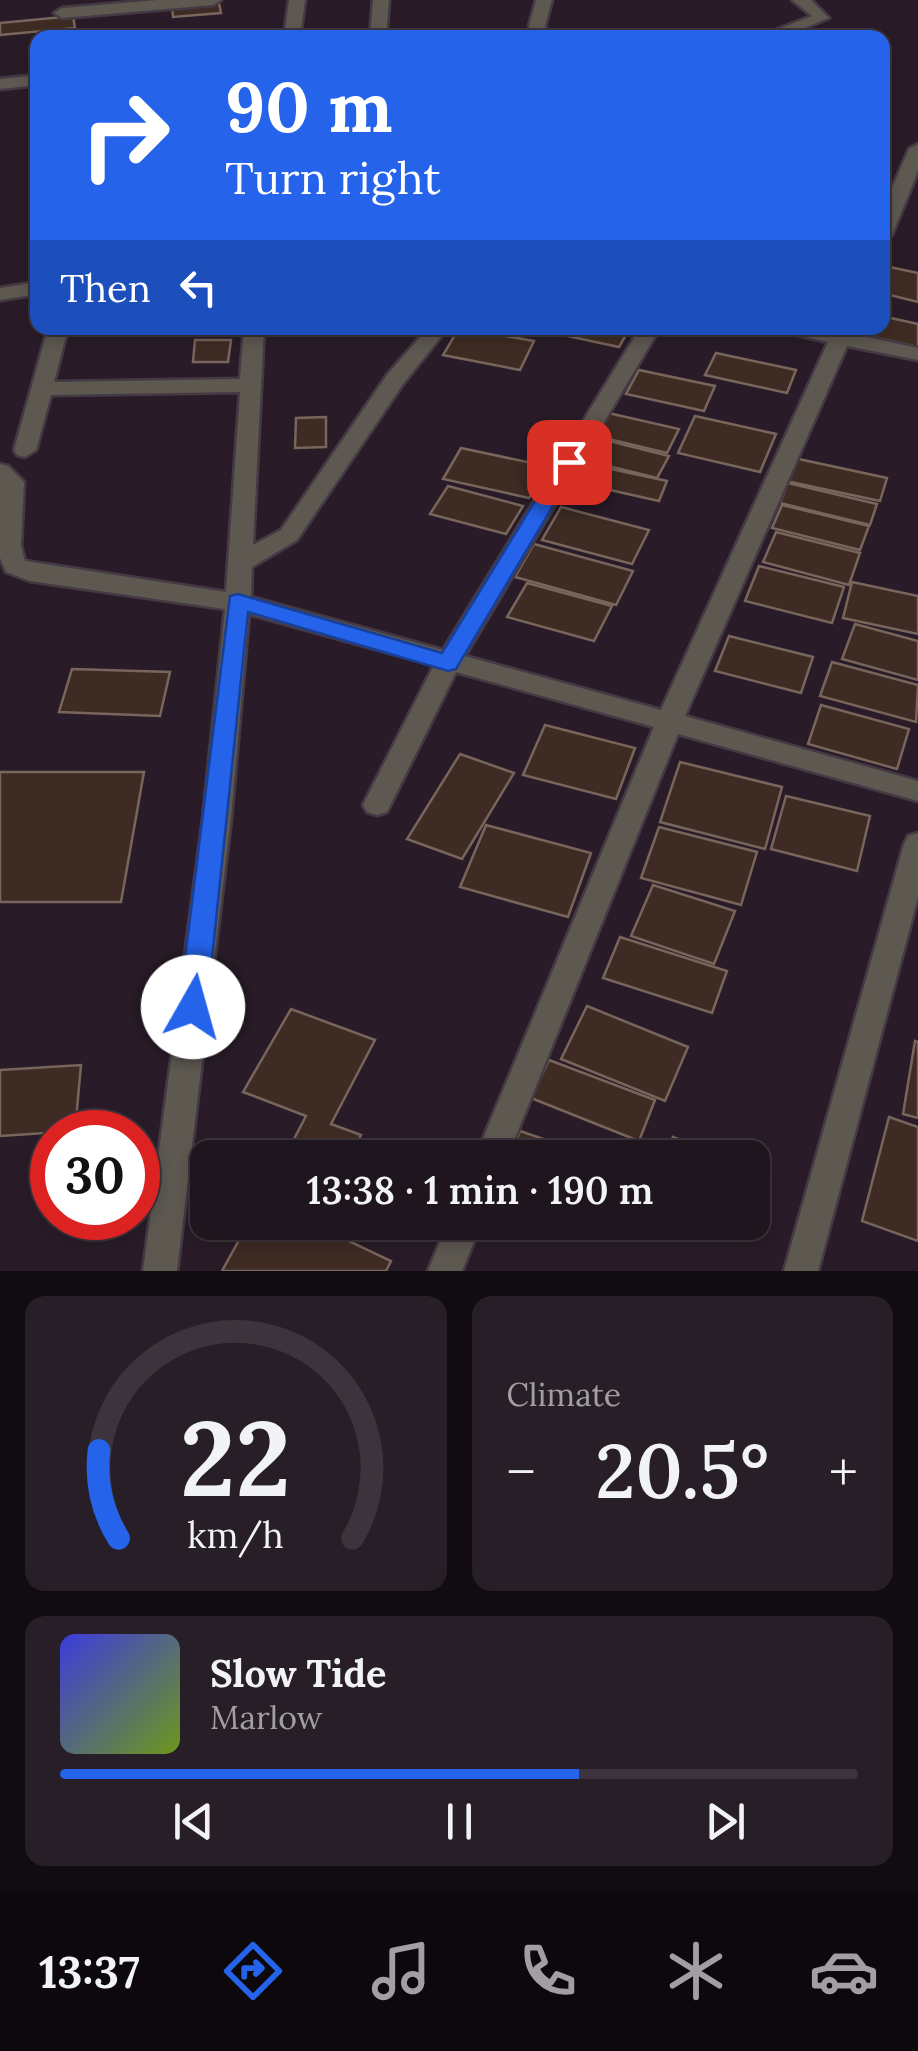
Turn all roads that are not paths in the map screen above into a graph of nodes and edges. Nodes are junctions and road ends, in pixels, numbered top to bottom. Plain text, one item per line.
1 (213, 0) edge
2 (297, 0) edge
3 (381, 0) edge
4 (544, 0) edge
5 (800, 0) edge
6 (62, 14) dead end
7 (293, 30) edge
8 (379, 30) edge
9 (539, 30) edge
10 (787, 30) edge
11 (30, 81) edge
12 (0, 84) edge
13 (918, 149) edge
14 (890, 216) edge
15 (30, 289) edge
16 (0, 294) edge
17 (56, 335) edge
18 (254, 335) edge
19 (432, 335) edge
20 (646, 335) edge
21 (841, 335) edge
22 (852, 335) edge
23 (918, 354) edge
24 (250, 384) junction
25 (42, 389) junction
26 (25, 450) dead end
27 (0, 471) edge
28 (240, 564) junction
29 (238, 602) junction
30 (448, 663) junction
31 (670, 720) junction
32 (918, 791) edge
33 (377, 805) dead end
34 (918, 844) edge
35 (498, 1140) edge
36 (457, 1240) edge
37 (160, 1271) edge
38 (445, 1271) edge
39 (801, 1271) edge

1 - 6 street
2 - 7 street
3 - 8 street
4 - 9 street
5 - 10 street
11 - 12 street
13 - 14 street
15 - 16 street
17 - 25 street
18 - 24 street
19 - 28 street
20 - 30 street
21 - 31 street
22 - 23 street
24 - 25 street
24 - 28 street
25 - 26 street
27 - 29 street
28 - 29 street
29 - 30 street
29 - 37 street
30 - 31 street
30 - 33 street
31 - 32 street
31 - 35 street
34 - 39 street
36 - 38 street

